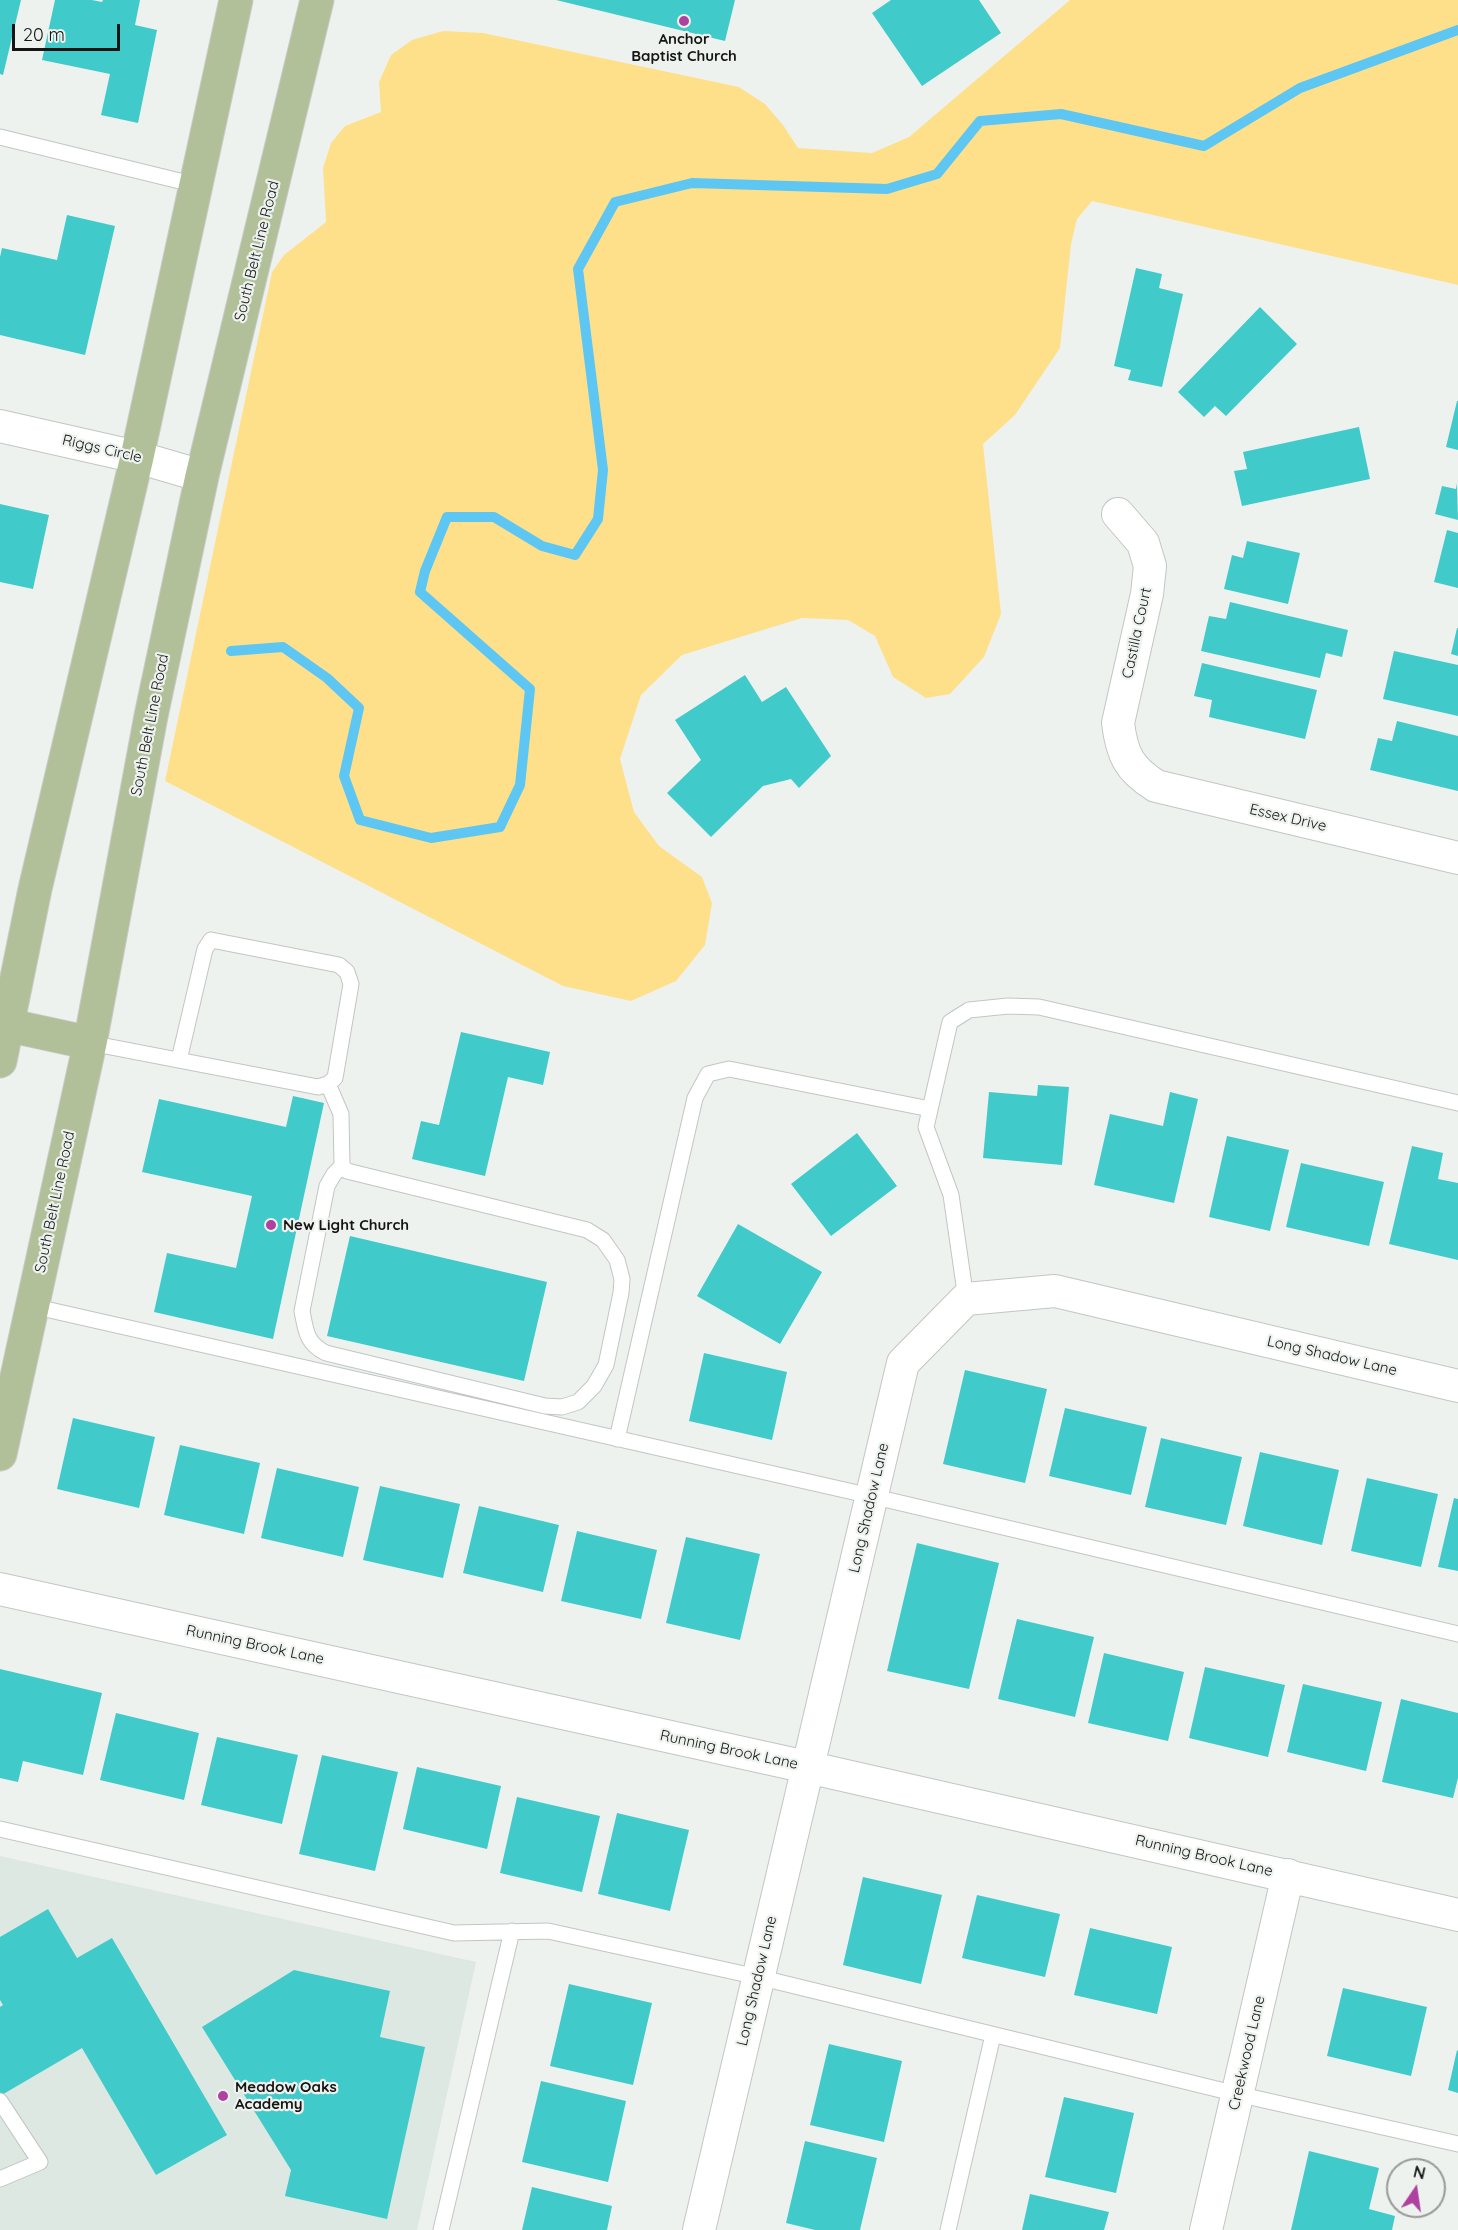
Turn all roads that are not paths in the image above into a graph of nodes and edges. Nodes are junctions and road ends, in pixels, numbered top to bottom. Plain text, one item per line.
1 (236, 0) edge
2 (318, 0) edge
3 (0, 137) edge
4 (196, 185) junction
5 (0, 426) edge
6 (137, 457) junction
7 (202, 476) junction
8 (1118, 514) dead end
9 (1128, 761) joint
10 (1458, 858) edge
11 (7, 1025) junction
12 (90, 1043) junction
13 (0, 1060) edge
14 (179, 1060) junction
15 (328, 1084) junction
16 (1458, 1104) edge
17 (930, 1109) junction
18 (342, 1166) junction
19 (966, 1299) junction
20 (32, 1306) junction
21 (1458, 1386) edge
22 (617, 1438) junction
23 (0, 1455) edge
24 (871, 1496) junction
25 (0, 1589) edge
26 (1458, 1634) edge
27 (807, 1767) junction
28 (0, 1829) edge
29 (1288, 1875) junction
30 (1458, 1915) edge
31 (512, 1931) junction
32 (758, 1977) junction
33 (993, 2035) junction
34 (1237, 2094) junction
35 (0, 2101) edge
36 (1458, 2144) edge
37 (0, 2179) edge
38 (441, 2230) edge
39 (699, 2230) edge
40 (948, 2230) edge
41 (1206, 2230) edge

1 - 4 main road
2 - 7 main road, South Belt Line Road
3 - 4 lane
4 - 6 main road
5 - 6 street, Riggs Circle
6 - 7 street, Riggs Circle
6 - 11 main road
7 - 12 main road, South Belt Line Road
8 - 9 street, Castilla Court
9 - 10 street, Essex Drive
11 - 12 main road
11 - 13 main road
12 - 14 lane
12 - 20 main road, South Belt Line Road
14 - 15 lane
14 - 15 lane
15 - 18 lane
16 - 17 lane
17 - 19 lane
17 - 22 lane
18 - 18 lane
19 - 21 street, Long Shadow Lane
19 - 24 street, Long Shadow Lane
20 - 22 lane
20 - 23 main road, South Belt Line Road
22 - 24 lane
24 - 26 lane
24 - 27 street, Long Shadow Lane
25 - 27 street, Running Brook Lane
27 - 29 street, Running Brook Lane
27 - 32 street, Long Shadow Lane
28 - 31 lane
29 - 30 street, Running Brook Lane
29 - 34 street, Creekwood Lane
31 - 32 lane
31 - 38 lane
32 - 33 lane
32 - 39 street, Long Shadow Lane
33 - 34 lane
33 - 40 lane
34 - 36 lane
34 - 41 street, Creekwood Lane
35 - 37 lane

